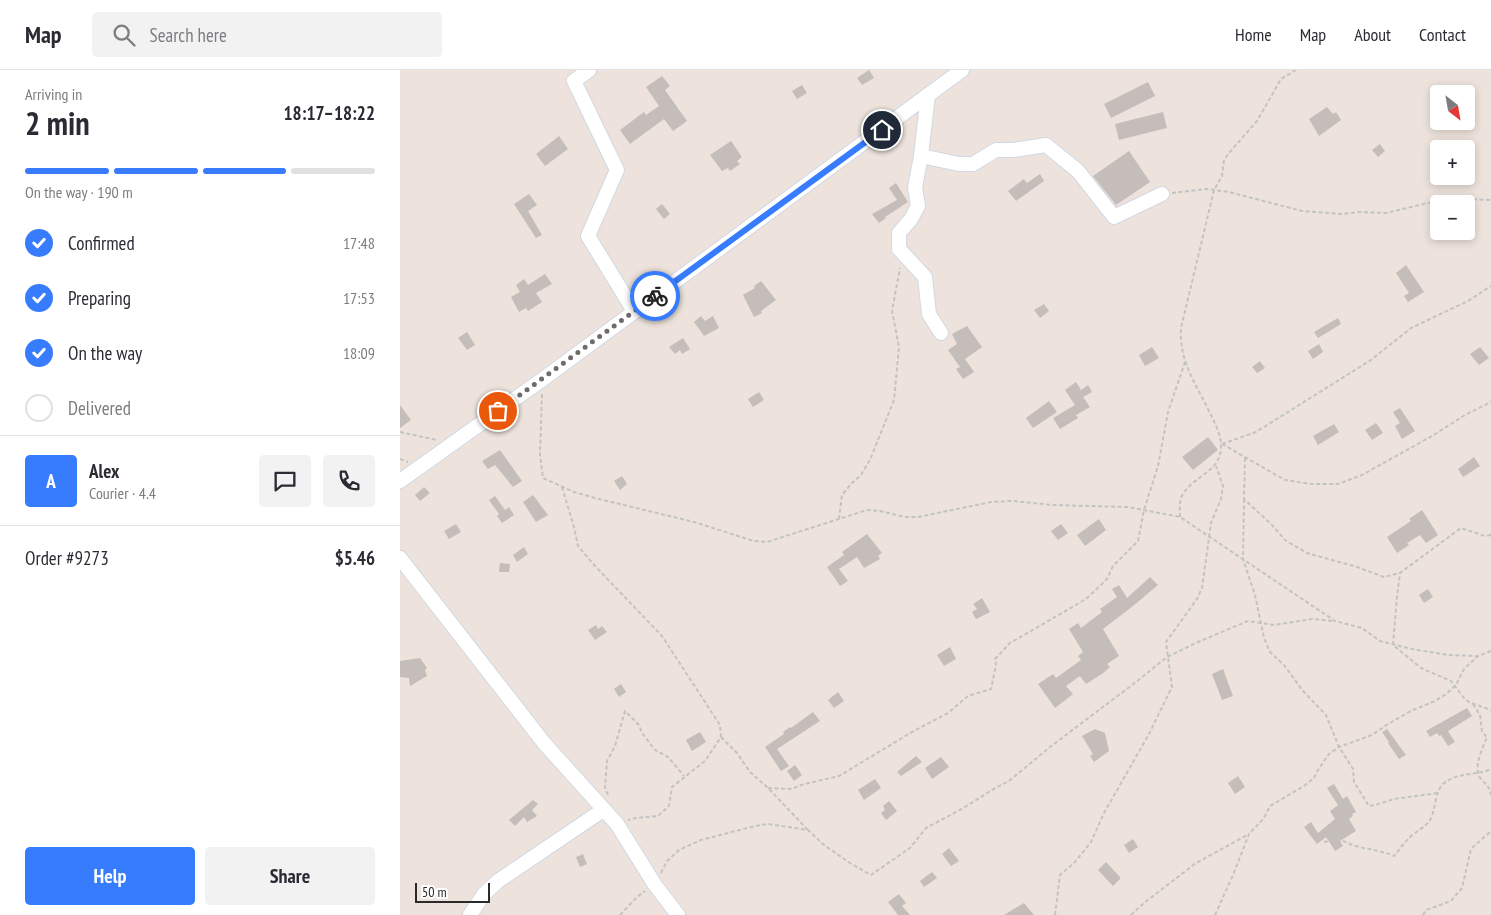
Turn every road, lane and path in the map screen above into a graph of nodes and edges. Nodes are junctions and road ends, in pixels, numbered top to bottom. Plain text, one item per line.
1 (589, 70) edge
2 (962, 70) edge
3 (1296, 70) edge
4 (928, 95) junction
5 (921, 156) junction
6 (1214, 190) junction
7 (1162, 194) joint
8 (1491, 200) edge
9 (899, 249) junction
10 (1491, 286) edge
11 (634, 311) junction
12 (941, 333) dead end
13 (1185, 362) junction
14 (543, 379) junction
15 (1491, 402) edge
16 (400, 432) edge
17 (452, 443) junction
18 (1222, 444) junction
19 (1245, 457) junction
20 (1216, 465) junction
21 (400, 481) edge
22 (562, 487) junction
23 (1244, 499) junction
24 (1144, 510) junction
25 (1180, 518) junction
26 (839, 519) junction
27 (1491, 535) edge
28 (1210, 537) junction
29 (400, 558) edge
30 (1243, 559) junction
31 (1400, 573) junction
32 (1335, 621) junction
33 (1261, 622) junction
34 (1394, 645) junction
35 (1491, 651) edge
36 (1478, 656) junction
37 (1167, 657) junction
38 (1456, 685) junction
39 (1473, 704) junction
40 (1491, 710) edge
41 (721, 737) junction
42 (1339, 746) junction
43 (1491, 769) edge
44 (1478, 773) junction
45 (684, 776) junction
46 (768, 788) junction
47 (1438, 793) junction
48 (1491, 795) edge
49 (608, 796) dead end
50 (603, 810) junction
51 (617, 824) junction
52 (808, 830) junction
53 (1491, 831) edge
54 (1249, 834) junction
55 (1324, 842) dead end
56 (655, 885) junction
57 (470, 915) edge
58 (620, 915) edge
59 (678, 915) edge
60 (1055, 915) edge
61 (1131, 915) edge
62 (1214, 915) edge
63 (1423, 915) edge

1 - 11 street
2 - 4 street
3 - 6 path
4 - 5 street
4 - 11 street
5 - 7 street
5 - 9 street
6 - 7 path
6 - 8 path
6 - 13 path
9 - 12 street
9 - 26 path
10 - 18 path
11 - 14 street
13 - 18 path
13 - 24 path
14 - 17 street
14 - 22 path
15 - 19 path
16 - 17 path
17 - 21 street
18 - 19 path
18 - 20 path
19 - 23 path
20 - 25 path
20 - 28 path
22 - 26 path
22 - 41 path
23 - 30 path
23 - 31 path
24 - 25 path
24 - 26 path
24 - 46 path
25 - 28 path
27 - 31 path
28 - 30 path
28 - 37 path
29 - 50 street
30 - 32 path
30 - 33 path
31 - 34 path
32 - 33 path
32 - 34 path
33 - 37 path
33 - 42 path
34 - 36 path
34 - 38 path
35 - 36 path
36 - 38 path
37 - 52 path
37 - 60 path
38 - 39 path
38 - 42 path
39 - 40 path
39 - 44 path
41 - 45 path
41 - 46 path
42 - 47 path
42 - 54 path
43 - 44 path
44 - 47 path
44 - 48 path
45 - 49 path
45 - 51 path
46 - 52 path
47 - 55 path
50 - 51 street
50 - 57 street
51 - 56 street
52 - 56 path
53 - 63 path
54 - 61 path
54 - 62 path
56 - 58 path
56 - 59 street

